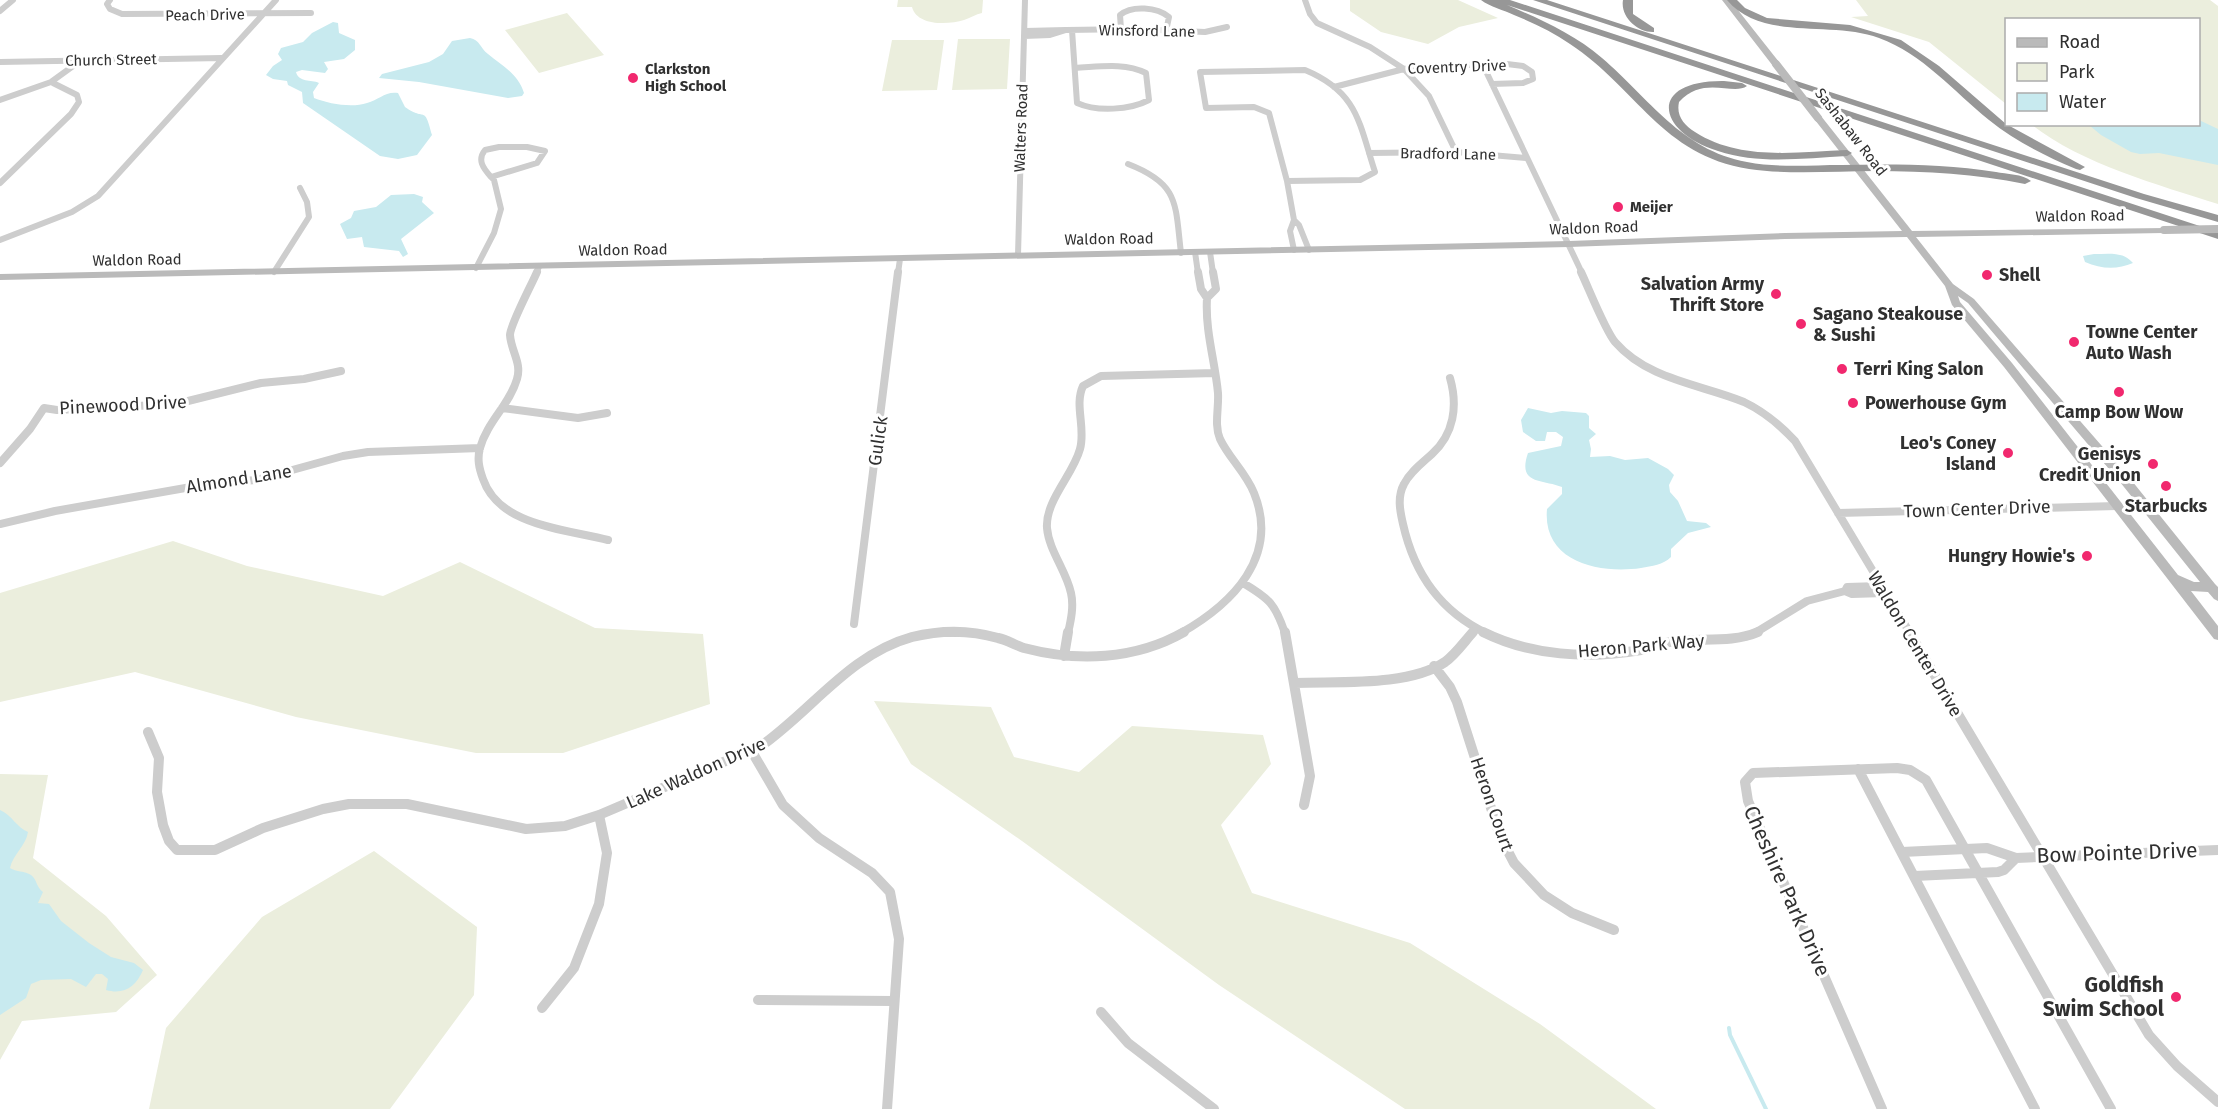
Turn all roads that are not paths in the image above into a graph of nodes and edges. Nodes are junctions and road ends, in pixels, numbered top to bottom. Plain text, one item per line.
1 (13, 0) edge
2 (110, 0) edge
3 (276, 0) edge
4 (1025, 0) edge
5 (1305, 0) edge
6 (1486, 0) edge
7 (1500, 0) edge
8 (1538, 0) edge
9 (1628, 0) edge
10 (1726, 0) edge
11 (1732, 0) edge
12 (0, 11) edge
13 (311, 13) dead end
14 (264, 14) junction
15 (1227, 27) dead end
16 (1121, 29) junction
17 (1069, 30) junction
18 (1166, 31) junction
19 (1024, 33) junction
20 (1708, 55) junction
21 (222, 58) junction
22 (80, 61) junction
23 (0, 62) edge
24 (1483, 64) junction
25 (1075, 68) junction
26 (1404, 69) junction
27 (53, 83) junction
28 (1492, 84) junction
29 (1334, 87) junction
30 (1789, 96) junction
31 (0, 100) edge
32 (1456, 152) junction
33 (1369, 153) junction
34 (1847, 153) junction
35 (1526, 158) junction
36 (1128, 164) dead end
37 (1859, 168) junction
38 (491, 177) junction
39 (1287, 181) junction
40 (0, 183) edge
41 (300, 188) dead end
42 (1294, 220) junction
43 (2174, 222) junction
44 (2217, 222) edge
45 (1909, 234) junction
46 (2218, 236) edge
47 (0, 240) edge
48 (1569, 244) junction
49 (1294, 250) junction
50 (1309, 250) junction
51 (1195, 252) junction
52 (1210, 252) junction
53 (1181, 253) junction
54 (1018, 255) junction
55 (900, 259) junction
56 (539, 267) junction
57 (476, 268) junction
58 (274, 272) junction
59 (0, 277) edge
60 (1950, 286) junction
61 (1207, 298) junction
62 (1993, 326) junction
63 (1976, 327) junction
64 (341, 371) dead end
65 (1215, 373) junction
66 (1450, 378) dead end
67 (502, 408) junction
68 (607, 413) dead end
69 (2048, 416) junction
70 (2072, 418) junction
71 (480, 448) junction
72 (0, 463) edge
73 (2117, 506) junction
74 (1838, 513) junction
75 (0, 524) edge
76 (608, 540) dead end
77 (2171, 575) junction
78 (1243, 583) junction
79 (1882, 590) junction
80 (2215, 591) edge
81 (854, 624) dead end
82 (1476, 629) junction
83 (2218, 634) edge
84 (1064, 656) junction
85 (1434, 666) junction
86 (1295, 683) junction
87 (148, 732) dead end
88 (751, 750) junction
89 (1858, 769) junction
90 (1304, 805) dead end
91 (599, 815) junction
92 (1966, 849) junction
93 (2218, 850) edge
94 (1902, 852) junction
95 (2041, 856) junction
96 (2016, 858) junction
97 (1979, 873) junction
98 (1915, 876) junction
99 (1614, 930) dead end
100 (758, 1000) dead end
101 (894, 1001) junction
102 (542, 1008) dead end
103 (1101, 1012) dead end
104 (2218, 1102) edge
105 (887, 1109) edge
106 (1214, 1109) edge
107 (1882, 1109) edge
108 (2035, 1109) edge
109 (2111, 1109) edge

1 - 12 street
2 - 14 street, Peach Drive
3 - 14 street
4 - 19 street, Walters Road
5 - 26 street
6 - 37 highway
7 - 30 highway
8 - 20 highway
9 - 20 highway
10 - 34 street, Sashabaw Road, bridge
11 - 44 highway
13 - 14 street, Peach Drive
14 - 21 street
15 - 18 street, Winsford Lane
16 - 17 street, Winsford Lane
16 - 18 street, Winsford Lane
16 - 18 street
17 - 19 street, Winsford Lane
17 - 25 street
19 - 54 street, Walters Road
20 - 44 highway
21 - 22 street, Church Street
21 - 47 street
22 - 23 street, Church Street
22 - 27 street
24 - 26 street, Coventry Drive
24 - 28 street, Waldon Center Drive
24 - 28 street, Coventry Drive
25 - 25 street
26 - 29 street, Coventry Drive
26 - 32 street
27 - 31 street
27 - 40 street
28 - 35 street, Waldon Center Drive
29 - 33 street
29 - 39 street
30 - 34 highway
30 - 43 highway
32 - 33 street, Bradford Lane
32 - 35 street, Bradford Lane
33 - 39 street
34 - 37 street, Sashabaw Road
35 - 48 street, Waldon Center Drive
36 - 53 street
37 - 43 highway
37 - 45 street, Sashabaw Road
38 - 38 street
38 - 57 street
39 - 42 street
41 - 58 street
42 - 49 street
42 - 50 street
43 - 46 highway
44 - 45 street, Waldon Road, bridge
45 - 48 street, Waldon Road
45 - 60 street, Sashabaw Road
48 - 50 street, Waldon Road
48 - 74 street, Waldon Center Drive
49 - 50 street, Waldon Road
49 - 52 street, Waldon Road
51 - 52 street, Waldon Road
51 - 53 street, Waldon Road
51 - 61 street, Lake Waldon Drive
52 - 61 street, Lake Waldon Drive
53 - 54 street, Waldon Road
54 - 55 street, Waldon Road
55 - 56 street, Waldon Road
55 - 81 street, Gulick
56 - 57 street, Waldon Road
56 - 67 street
57 - 58 street, Waldon Road
58 - 59 street, Waldon Road
60 - 62 street, Sashabaw Road
60 - 63 street, Sashabaw Road
61 - 65 street, Lake Waldon Drive
62 - 63 street
62 - 70 street, Sashabaw Road
63 - 69 street, Sashabaw Road
64 - 72 street, Pinewood Drive
65 - 78 street, Lake Waldon Drive
65 - 84 street
66 - 82 street, Heron Park Way
67 - 68 street
67 - 71 street
69 - 70 street
69 - 73 street, Sashabaw Road
70 - 80 street, Sashabaw Road
71 - 75 street, Almond Lane
71 - 76 street
73 - 74 street, Town Center Drive
73 - 77 street, Sashabaw Road
74 - 79 street, Waldon Center Drive
77 - 80 street
77 - 83 street, Sashabaw Road
78 - 84 street, Lake Waldon Drive
78 - 86 street
79 - 82 street, Heron Park Way
79 - 95 street, Waldon Center Drive
82 - 85 street
84 - 88 street, Lake Waldon Drive
85 - 86 street
85 - 99 street, Heron Court
86 - 90 street
87 - 91 street, Lake Waldon Drive
88 - 91 street, Lake Waldon Drive
88 - 101 street
89 - 92 street, Cheshire Park Drive
89 - 94 street
89 - 107 street, Cheshire Park Drive
91 - 102 street
92 - 94 street, Bow Pointe Drive
92 - 96 street, Bow Pointe Drive
92 - 97 street, Cheshire Park Drive
93 - 95 street, Bow Pointe Drive
94 - 98 street
95 - 96 street, Bow Pointe Drive
95 - 104 street, Waldon Center Drive
96 - 97 street, Bow Pointe Drive
97 - 98 street, Bow Pointe Drive
97 - 109 street, Cheshire Park Drive
98 - 108 street
100 - 101 street
101 - 105 street
103 - 106 street

